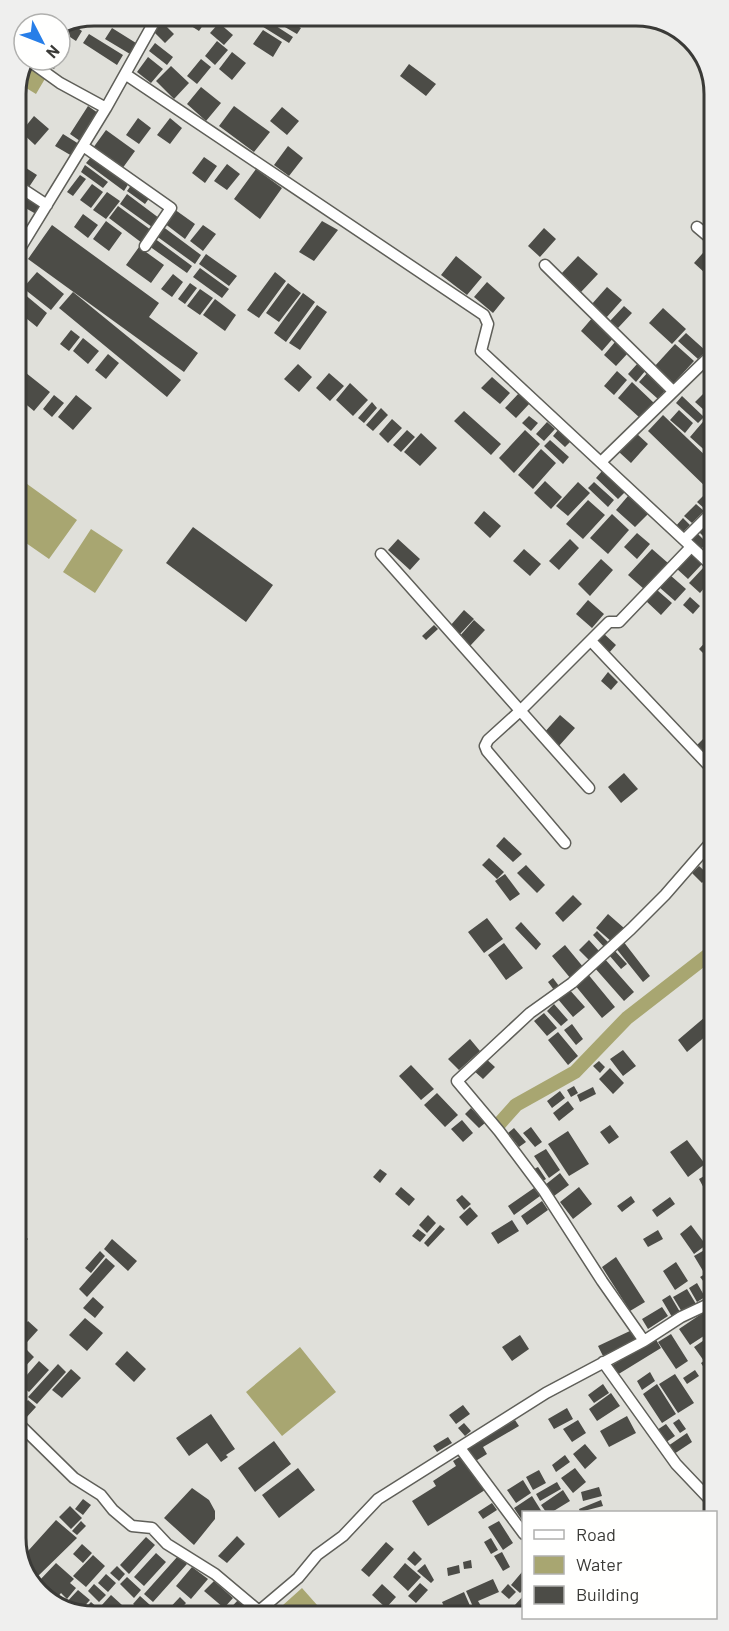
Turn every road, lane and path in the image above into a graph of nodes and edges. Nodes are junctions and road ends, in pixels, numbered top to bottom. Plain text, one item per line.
1 (152, 26) edge
2 (45, 72) edge
3 (125, 74) junction
4 (106, 108) junction
5 (83, 146) junction
6 (26, 191) edge
7 (47, 205) junction
8 (697, 227) dead end
9 (704, 233) edge
10 (26, 239) edge
11 (145, 246) dead end
12 (545, 265) dead end
13 (704, 362) edge
14 (673, 392) junction
15 (601, 462) junction
16 (704, 522) edge
17 (688, 543) junction
18 (381, 554) dead end
19 (704, 558) edge
20 (591, 641) junction
21 (520, 711) junction
22 (704, 761) edge
23 (590, 788) dead end
24 (565, 843) dead end
25 (704, 850) edge
26 (704, 1306) edge
27 (644, 1341) junction
28 (603, 1362) junction
29 (26, 1431) edge
30 (460, 1448) junction
31 (704, 1493) edge
32 (522, 1531) edge
33 (250, 1605) edge
34 (268, 1605) edge

1 - 3 street
2 - 4 street
3 - 4 street
3 - 15 street
4 - 5 street
5 - 7 street
5 - 11 street
6 - 7 street
7 - 10 street
8 - 9 street
12 - 14 street
13 - 14 street
14 - 15 street
15 - 17 street
16 - 17 street
17 - 19 street
17 - 20 street
18 - 21 street
20 - 21 street
20 - 22 street
21 - 23 street
21 - 24 street
25 - 27 street
26 - 27 street
27 - 28 street
28 - 30 street
28 - 31 street
29 - 33 street
30 - 32 street
30 - 34 street

